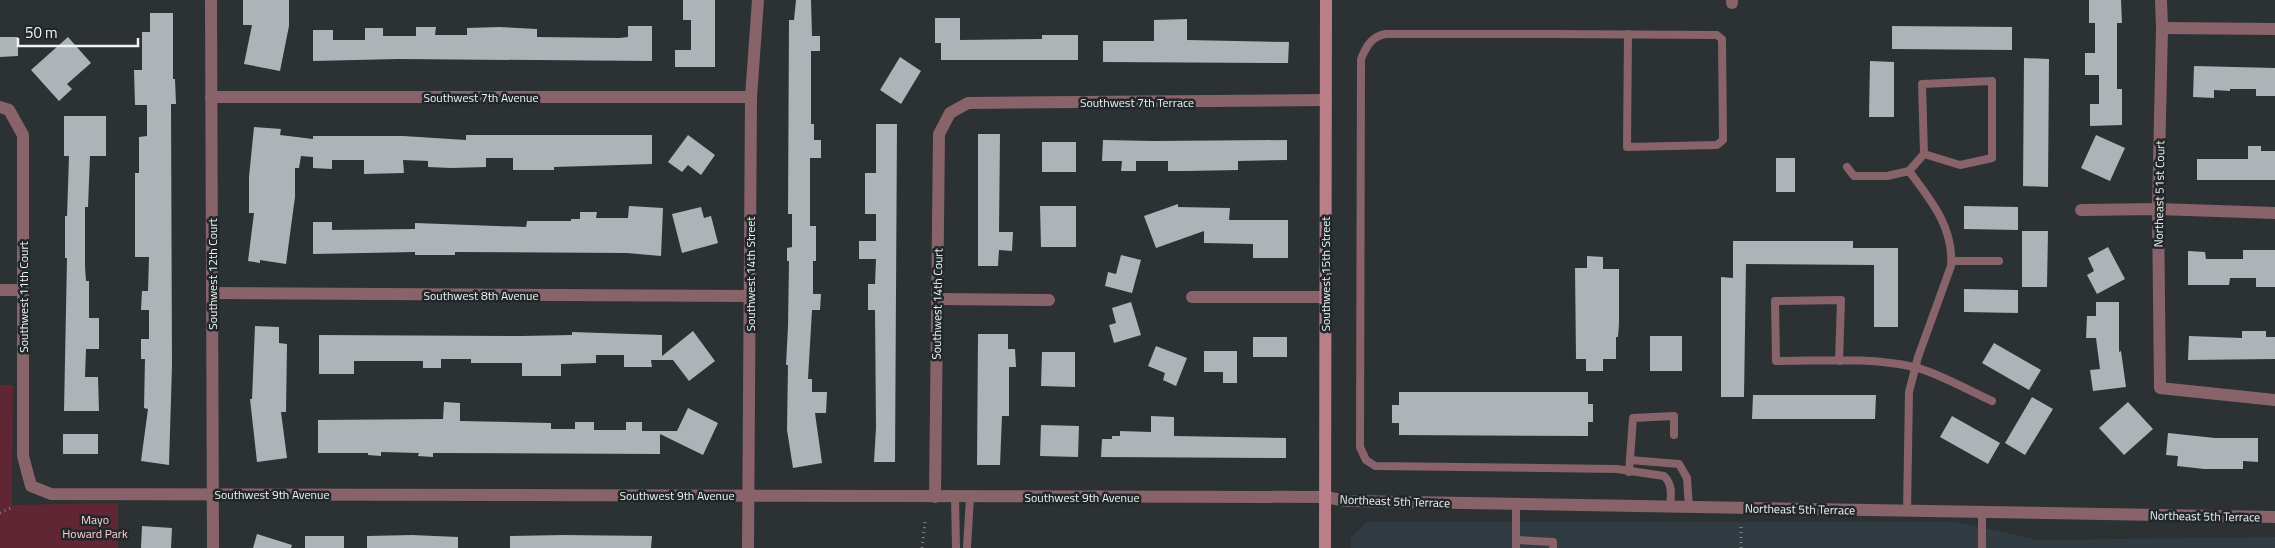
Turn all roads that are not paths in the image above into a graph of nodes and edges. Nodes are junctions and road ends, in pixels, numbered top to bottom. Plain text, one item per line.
1 (211, 0) edge
2 (758, 0) edge
3 (1326, 0) edge
4 (2161, 0) edge
5 (2162, 28) junction
6 (2275, 29) edge
7 (1628, 34) junction
8 (211, 97) junction
9 (751, 97) junction
10 (1326, 100) junction
11 (5, 108) edge
12 (950, 112) joint
13 (1924, 154) junction
14 (1846, 167) dead end
15 (1909, 171) junction
16 (2158, 208) junction
17 (2081, 210) dead end
18 (2275, 213) edge
19 (1952, 261) junction
20 (1999, 261) dead end
21 (0, 290) edge
22 (22, 290) junction
23 (212, 293) junction
24 (750, 296) junction
25 (1192, 297) dead end
26 (1325, 298) junction
27 (938, 299) junction
28 (1049, 300) dead end
29 (1840, 361) junction
30 (1916, 367) junction
31 (2275, 400) edge
32 (1992, 401) dead end
33 (1674, 435) dead end
34 (1630, 460) junction
35 (1629, 472) junction
36 (31, 486) joint
37 (212, 494) junction
38 (748, 495) junction
39 (955, 497) junction
40 (970, 497) junction
41 (1325, 497) junction
42 (935, 498) junction
43 (1516, 504) junction
44 (1670, 507) junction
45 (1689, 508) junction
46 (1907, 511) junction
47 (1982, 512) junction
48 (2275, 517) edge
49 (1516, 544) edge
50 (213, 548) edge
51 (748, 548) edge
52 (956, 548) edge
53 (967, 548) edge
54 (1325, 548) edge
55 (1553, 548) edge
56 (1982, 548) edge

1 - 8 street, Southwest 12th Court
2 - 9 street, Southwest 14th Street
3 - 10 street, Southwest 15th Street
4 - 5 street, Northeast 51st Court
5 - 6 street
5 - 16 street, Northeast 51st Court
7 - 7 lane
7 - 35 lane
8 - 9 street, Southwest 7th Avenue
8 - 23 street, Southwest 12th Court
9 - 24 street, Southwest 14th Street
10 - 12 street, Southwest 7th Terrace
10 - 26 street, Southwest 15th Street
11 - 22 street, Southwest 11th Court
12 - 27 street, Southwest 14th Court
13 - 13 lane
13 - 15 lane
14 - 15 lane
15 - 19 lane
16 - 17 street
16 - 18 street
16 - 31 street, Northeast 51st Court
19 - 20 lane
19 - 30 lane
21 - 22 street
22 - 36 street, Southwest 11th Court
23 - 24 street, Southwest 8th Avenue
23 - 37 street, Southwest 12th Court
24 - 38 street, Southwest 14th Street
25 - 26 street
26 - 41 street, Southwest 15th Street
27 - 28 street
27 - 42 street, Southwest 14th Court
29 - 29 lane
29 - 30 lane
30 - 32 lane
30 - 46 lane
33 - 34 lane
34 - 35 lane
34 - 45 lane
35 - 44 lane
36 - 37 street, Southwest 9th Avenue
37 - 38 street, Southwest 9th Avenue
37 - 50 street, Southwest 12th Court
38 - 42 street, Southwest 9th Avenue
38 - 51 street, Southwest 14th Street
39 - 40 street, Southwest 9th Avenue
39 - 42 street, Southwest 9th Avenue
39 - 52 lane
40 - 41 street, Southwest 9th Avenue
40 - 53 lane
41 - 43 street, Northeast 5th Terrace
41 - 54 street, Southwest 15th Street
43 - 44 street, Northeast 5th Terrace
43 - 49 lane
44 - 45 street, Northeast 5th Terrace
45 - 46 street, Northeast 5th Terrace
46 - 47 street, Northeast 5th Terrace
47 - 48 street, Northeast 5th Terrace
47 - 56 lane
49 - 55 lane

